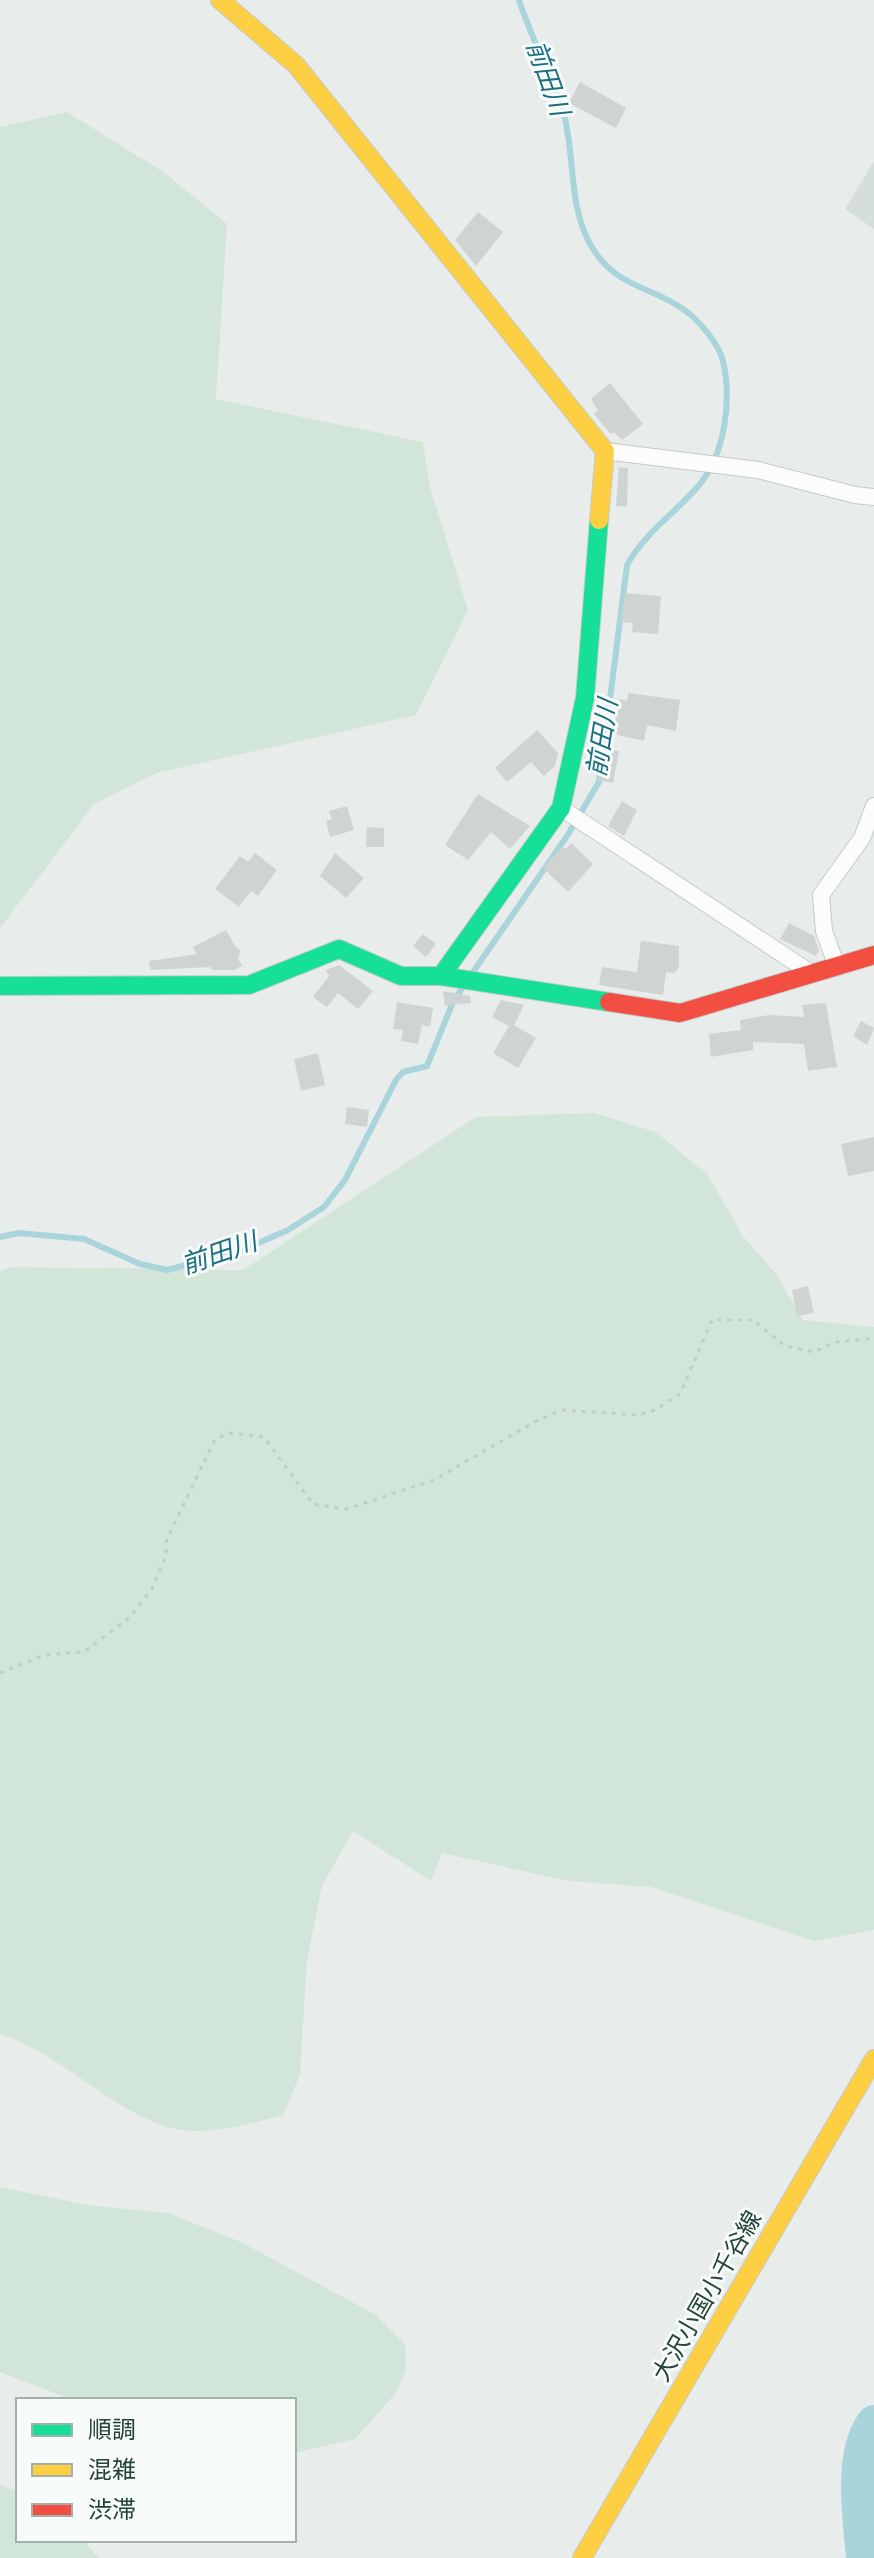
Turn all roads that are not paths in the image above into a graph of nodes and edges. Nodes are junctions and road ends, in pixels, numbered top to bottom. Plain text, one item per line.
1 (220, 0) edge
2 (605, 451) junction
3 (874, 497) edge
4 (874, 806) edge
5 (561, 808) junction
6 (874, 955) edge
7 (837, 967) junction
8 (811, 973) junction
9 (441, 976) junction
10 (0, 986) edge
11 (874, 2059) edge
12 (582, 2558) edge

1 - 2 street
2 - 3 street
2 - 5 street
4 - 7 street
5 - 8 street
5 - 9 street
6 - 7 street
7 - 8 street
8 - 9 street
9 - 10 street
11 - 12 street, 大沢小国小千谷線

